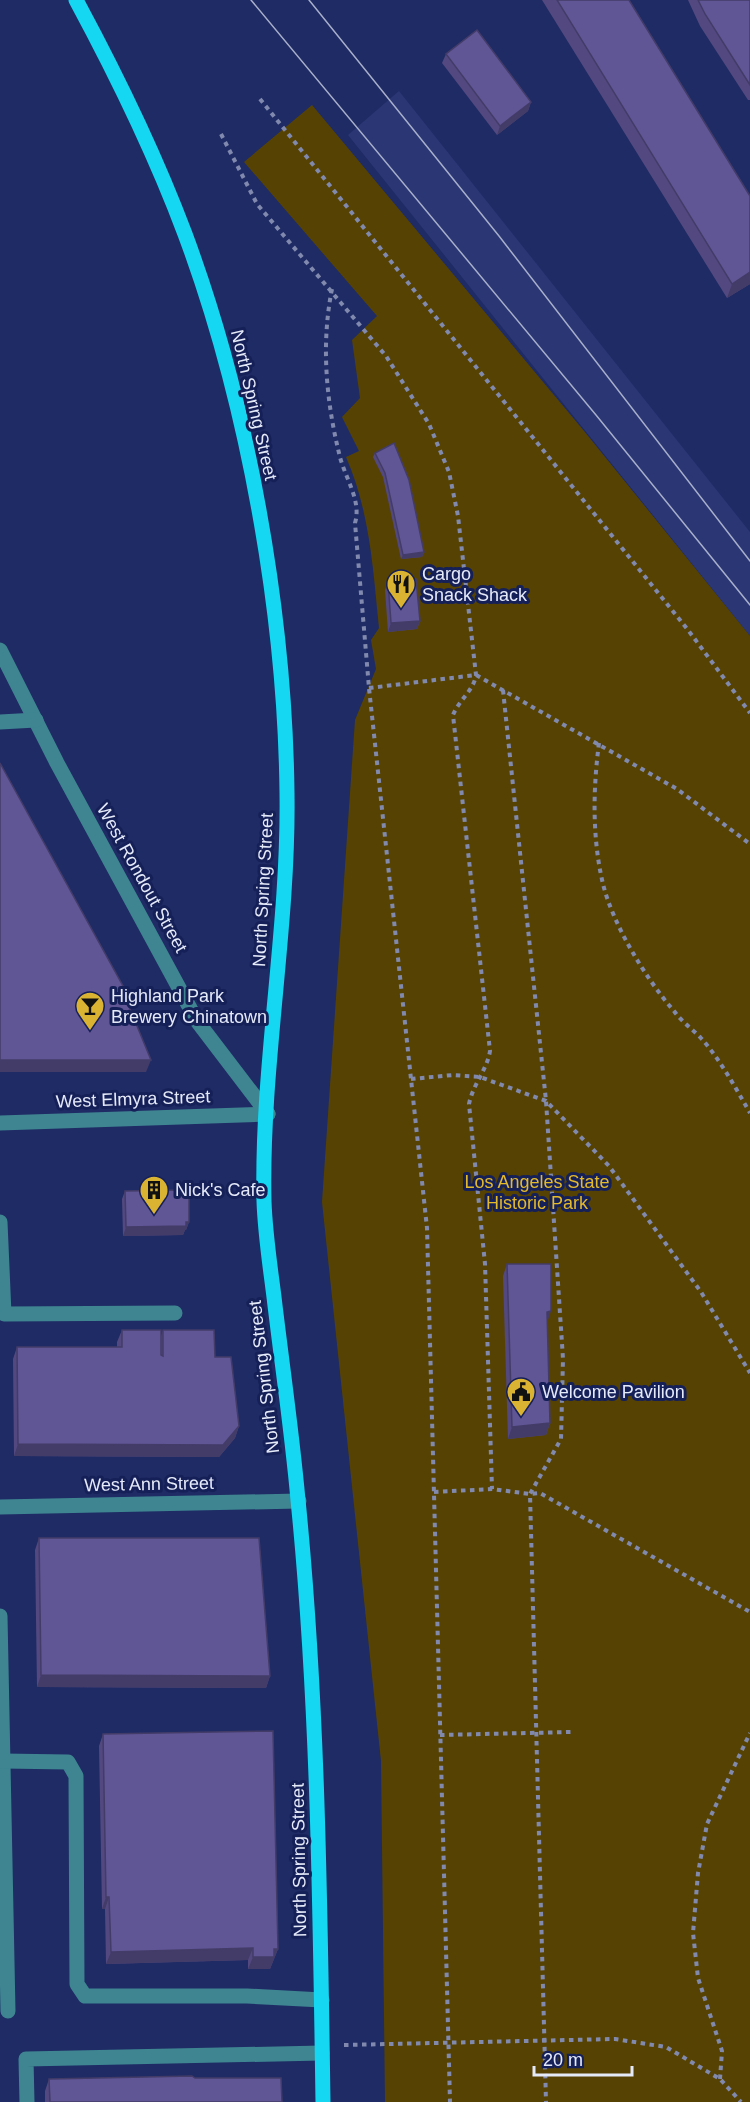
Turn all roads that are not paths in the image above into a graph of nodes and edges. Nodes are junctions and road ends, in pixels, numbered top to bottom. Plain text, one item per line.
1 (76, 0) edge
2 (0, 650) edge
3 (36, 720) junction
4 (0, 722) edge
5 (268, 1114) junction
6 (0, 1123) edge
7 (0, 1222) edge
8 (175, 1313) dead end
9 (298, 1502) junction
10 (0, 1507) edge
11 (0, 1616) edge
12 (3, 1761) junction
13 (322, 2000) junction
14 (8, 2011) dead end
15 (322, 2049) junction
16 (27, 2102) edge
17 (323, 2102) edge

1 - 5 main road, North Spring Street
2 - 3 street, West Rondout Street
3 - 4 street
3 - 5 street, West Rondout Street
5 - 6 street, West Elmyra Street
5 - 9 main road, North Spring Street
7 - 8 street
9 - 10 street, West Ann Street
9 - 13 main road, North Spring Street
11 - 12 street
12 - 13 street
12 - 14 street
13 - 15 main road, North Spring Street
15 - 16 street
15 - 17 main road, North Spring Street

